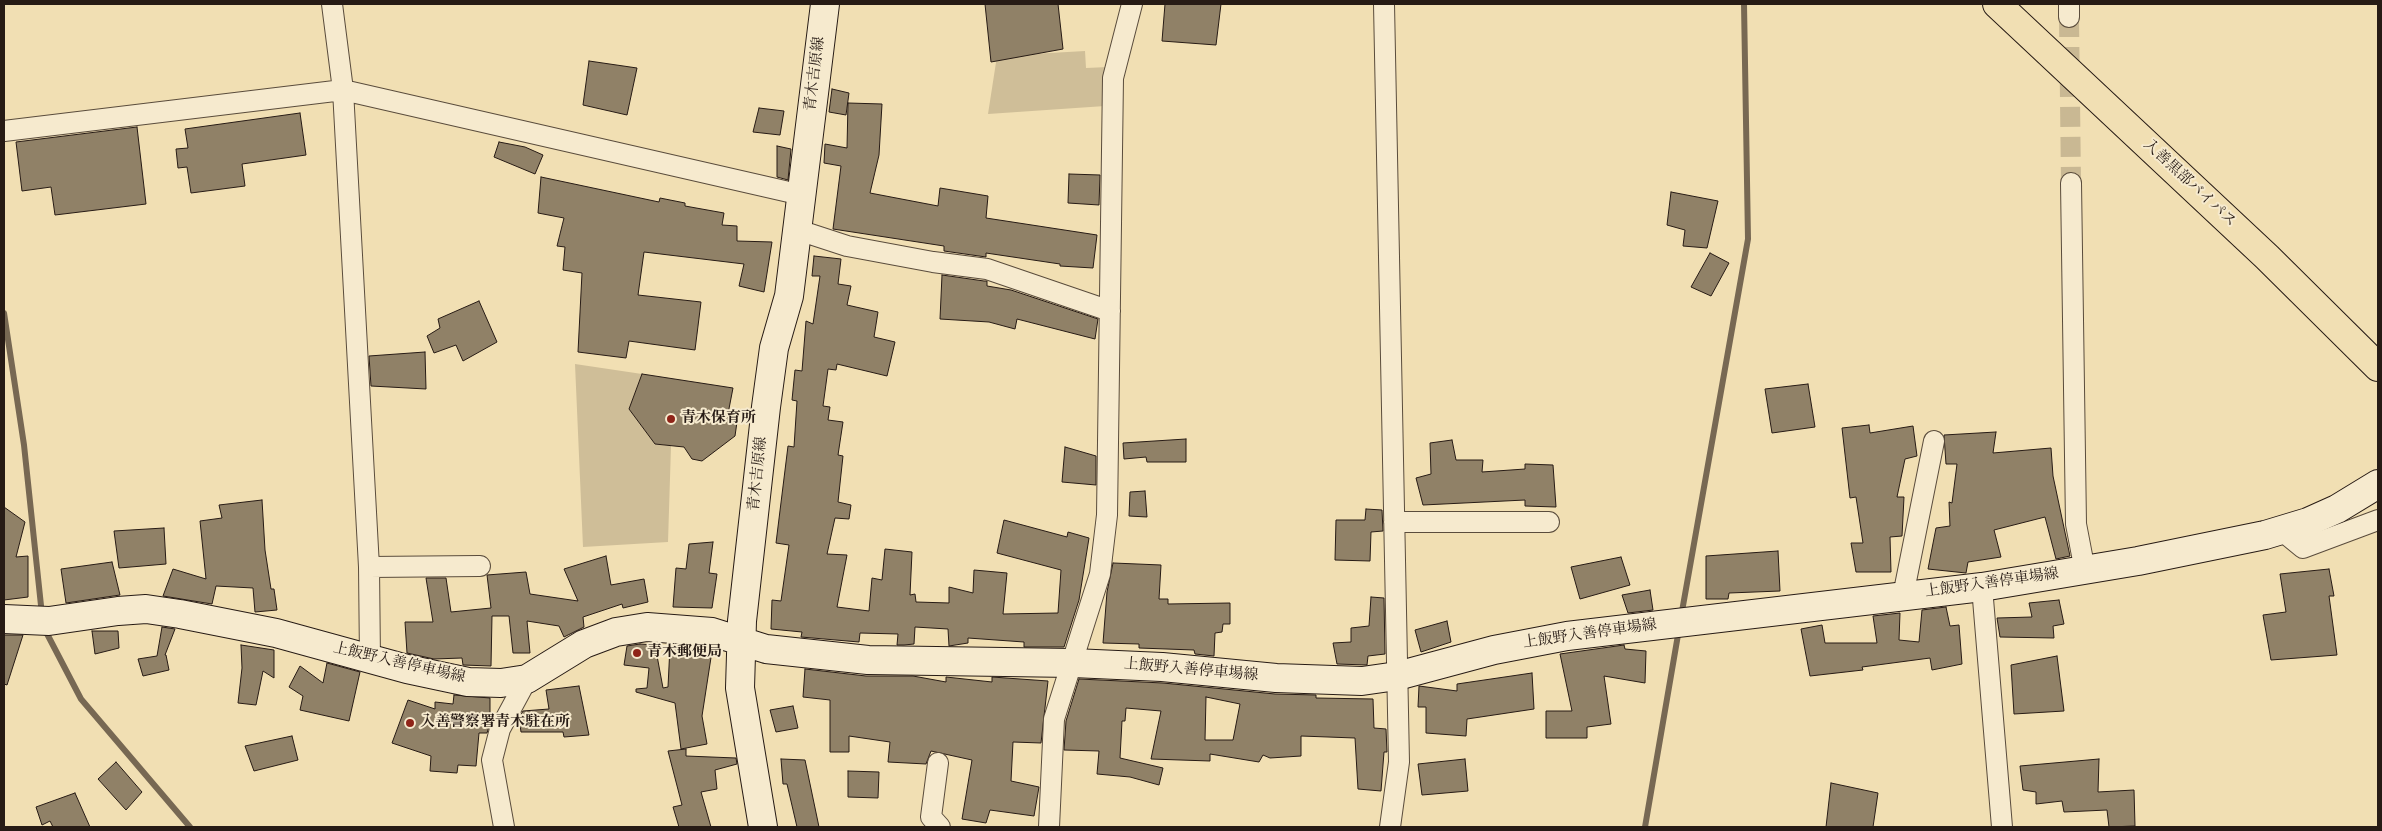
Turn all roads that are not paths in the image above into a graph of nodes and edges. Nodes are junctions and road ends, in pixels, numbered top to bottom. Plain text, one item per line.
1 (332, 4) edge
2 (825, 4) edge
3 (1132, 4) edge
4 (1384, 4) edge
5 (1997, 4) edge
6 (343, 90) junction
7 (4, 131) edge
8 (2070, 183) tunnel mouth
9 (802, 194) junction
10 (798, 230) junction
11 (1110, 311) junction
12 (2378, 367) edge
13 (1934, 441) dead end
14 (2378, 484) edge
15 (2378, 520) edge
16 (1394, 522) junction
17 (1549, 522) dead end
18 (2281, 530) junction
19 (480, 566) dead end
20 (370, 567) junction
21 (2085, 571) junction
22 (1982, 588) junction
23 (1903, 596) junction
24 (4, 619) edge
25 (742, 642) junction
26 (370, 660) junction
27 (1073, 663) junction
28 (1397, 676) junction
29 (527, 679) junction
30 (938, 763) dead end
31 (504, 827) edge
32 (763, 827) edge
33 (940, 827) edge
34 (1049, 827) edge
35 (1390, 827) edge
36 (2002, 827) edge

1 - 6 street
2 - 9 main road, 青木吉原線
3 - 11 street
4 - 16 street
5 - 12 highway, 入善黒部バイパス
6 - 7 street
6 - 9 street
6 - 20 street
8 - 21 street
9 - 10 main road, 青木吉原線
10 - 11 street
10 - 25 main road, 青木吉原線
11 - 27 street
13 - 23 street
14 - 18 main road, 上飯野入善停車場線
15 - 18 street
16 - 17 street
16 - 28 street
18 - 21 main road, 上飯野入善停車場線
19 - 20 street
20 - 26 street
21 - 22 main road, 上飯野入善停車場線
22 - 23 main road, 上飯野入善停車場線
22 - 36 street
23 - 28 main road, 上飯野入善停車場線
24 - 26 main road, 上飯野入善停車場線
25 - 27 main road, 上飯野入善停車場線
25 - 29 main road, 上飯野入善停車場線
25 - 32 main road, 青木吉原線
26 - 29 main road, 上飯野入善停車場線
27 - 28 main road, 上飯野入善停車場線
27 - 34 street
28 - 35 street
29 - 31 street
30 - 33 street

